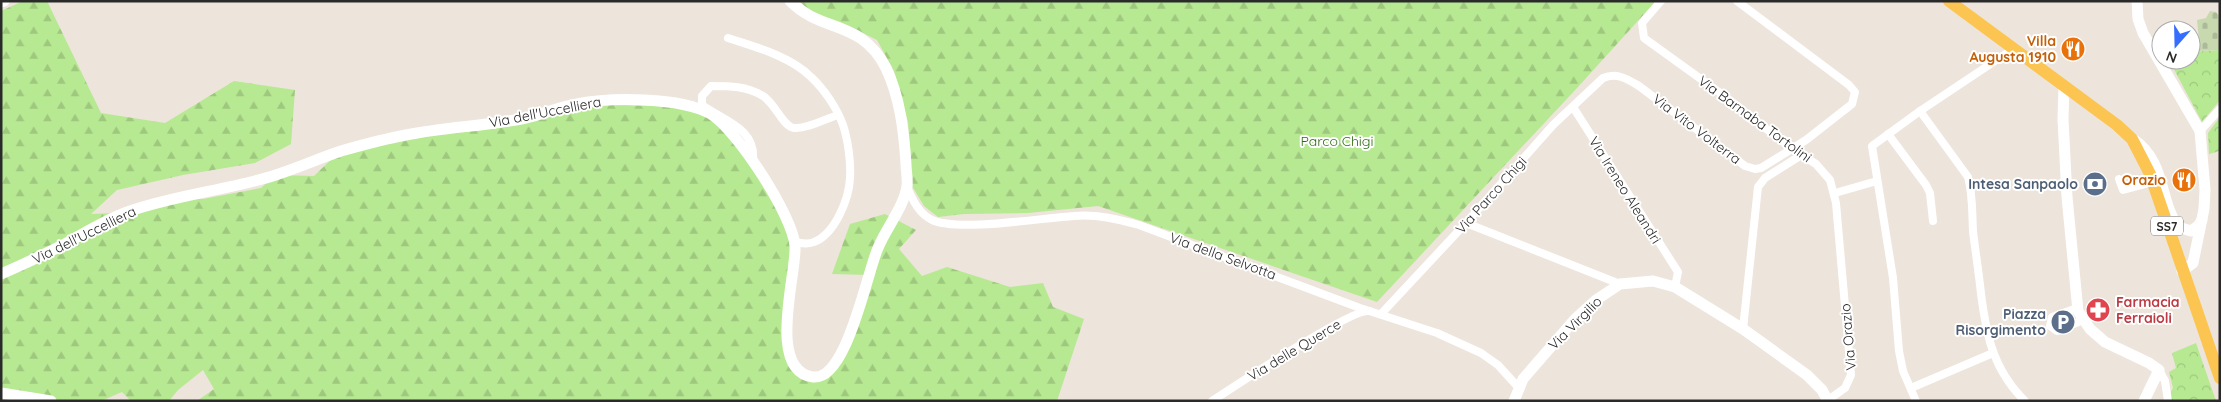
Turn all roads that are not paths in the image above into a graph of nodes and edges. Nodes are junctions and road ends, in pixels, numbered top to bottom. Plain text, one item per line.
1 (790, 1) edge
2 (1660, 1) edge
3 (1737, 1) edge
4 (1949, 1) edge
5 (2137, 1) edge
6 (728, 38) dead end
7 (2013, 49) junction
8 (1603, 78) joint
9 (2064, 86) junction
10 (2087, 102) junction
11 (1573, 107) junction
12 (2220, 109) edge
13 (1920, 111) junction
14 (838, 115) junction
15 (2063, 119) junction
16 (2200, 131) junction
17 (1888, 134) junction
18 (2132, 139) junction
19 (1792, 149) junction
20 (1803, 154) junction
21 (753, 160) junction
22 (2118, 180) dead end
23 (1877, 181) junction
24 (2153, 182) junction
25 (907, 187) junction
26 (1835, 193) junction
27 (2202, 220) junction
28 (1933, 221) dead end
29 (1466, 223) junction
30 (795, 242) junction
31 (1842, 264) joint
32 (2182, 271) junction
33 (1, 274) edge
34 (1620, 284) junction
35 (1675, 287) junction
36 (2077, 308) junction
37 (1380, 314) junction
38 (2083, 320) junction
39 (1743, 329) junction
40 (1993, 353) junction
41 (2159, 370) junction
42 (2220, 378) edge
43 (1518, 388) junction
44 (1911, 388) junction
45 (1, 393) edge
46 (1828, 400) edge
47 (51, 401) edge
48 (1212, 401) edge
49 (1514, 401) edge
50 (1916, 401) edge
51 (2025, 401) edge
52 (2144, 401) edge
53 (2168, 401) edge

1 - 25 street
2 - 19 street, Via Barnaba Tortolini
3 - 19 street, Via Vito Volterra
4 - 7 main road, SS7
5 - 16 street
6 - 14 street
7 - 9 main road, SS7
7 - 13 street
8 - 11 street, Via Parco Chigi
8 - 19 street, Via Vito Volterra
9 - 10 main road, SS7
9 - 15 street
10 - 15 street
10 - 18 main road, SS7
11 - 29 street, Via Parco Chigi
11 - 35 street, Via Ireneo Aleandri
12 - 16 street
13 - 17 street
13 - 40 street
14 - 21 street
14 - 30 street
15 - 36 street
16 - 27 street
17 - 23 street
17 - 28 street
18 - 24 main road, SS7
18 - 27 street
19 - 20 street, Via Barnaba Tortolini
20 - 26 street, Via Barnaba Tortolini
20 - 39 street
21 - 30 street, Via dell'Uccelliera
21 - 33 street, Via dell'Uccelliera
22 - 24 street
23 - 26 street
23 - 44 street
24 - 32 main road, SS7
25 - 30 street
25 - 37 street, Via della Selvotta
26 - 31 street, Via Barnaba Tortolini
27 - 32 street
29 - 34 street
29 - 37 street, Via Parco Chigi
31 - 46 street, Via Orazio
32 - 42 main road, SS7
34 - 35 street, Via Virgilio
34 - 43 street, Via Virgilio
35 - 39 street, Via Virgilio
36 - 38 street
36 - 38 street
37 - 43 street, Via della Selvotta
37 - 48 street, Via delle Querce
38 - 41 street
39 - 46 street, Via Virgilio
40 - 44 street
40 - 51 street
41 - 52 street
41 - 53 street
43 - 49 street
44 - 50 street
45 - 47 street

